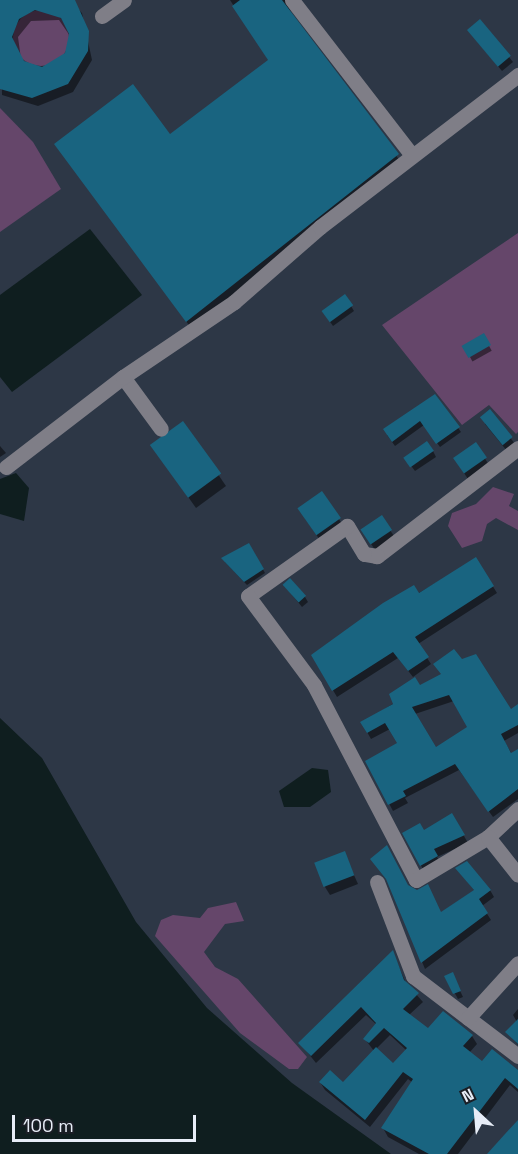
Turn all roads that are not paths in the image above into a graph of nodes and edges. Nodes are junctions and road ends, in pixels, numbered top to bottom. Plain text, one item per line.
1 (124, 0) edge
2 (292, 0) edge
3 (102, 16) dead end
4 (518, 75) edge
5 (412, 155) junction
6 (123, 377) junction
7 (162, 429) dead end
8 (518, 448) edge
9 (6, 467) dead end
10 (518, 809) edge
11 (488, 837) junction
12 (518, 875) edge
13 (377, 882) dead end
14 (518, 963) edge
15 (468, 1018) junction
16 (518, 1056) edge

1 - 3 street
2 - 5 street
4 - 5 street
5 - 6 street
6 - 7 street
6 - 9 street
8 - 11 street
10 - 11 street
11 - 12 street
13 - 15 street
14 - 15 street
15 - 16 street

